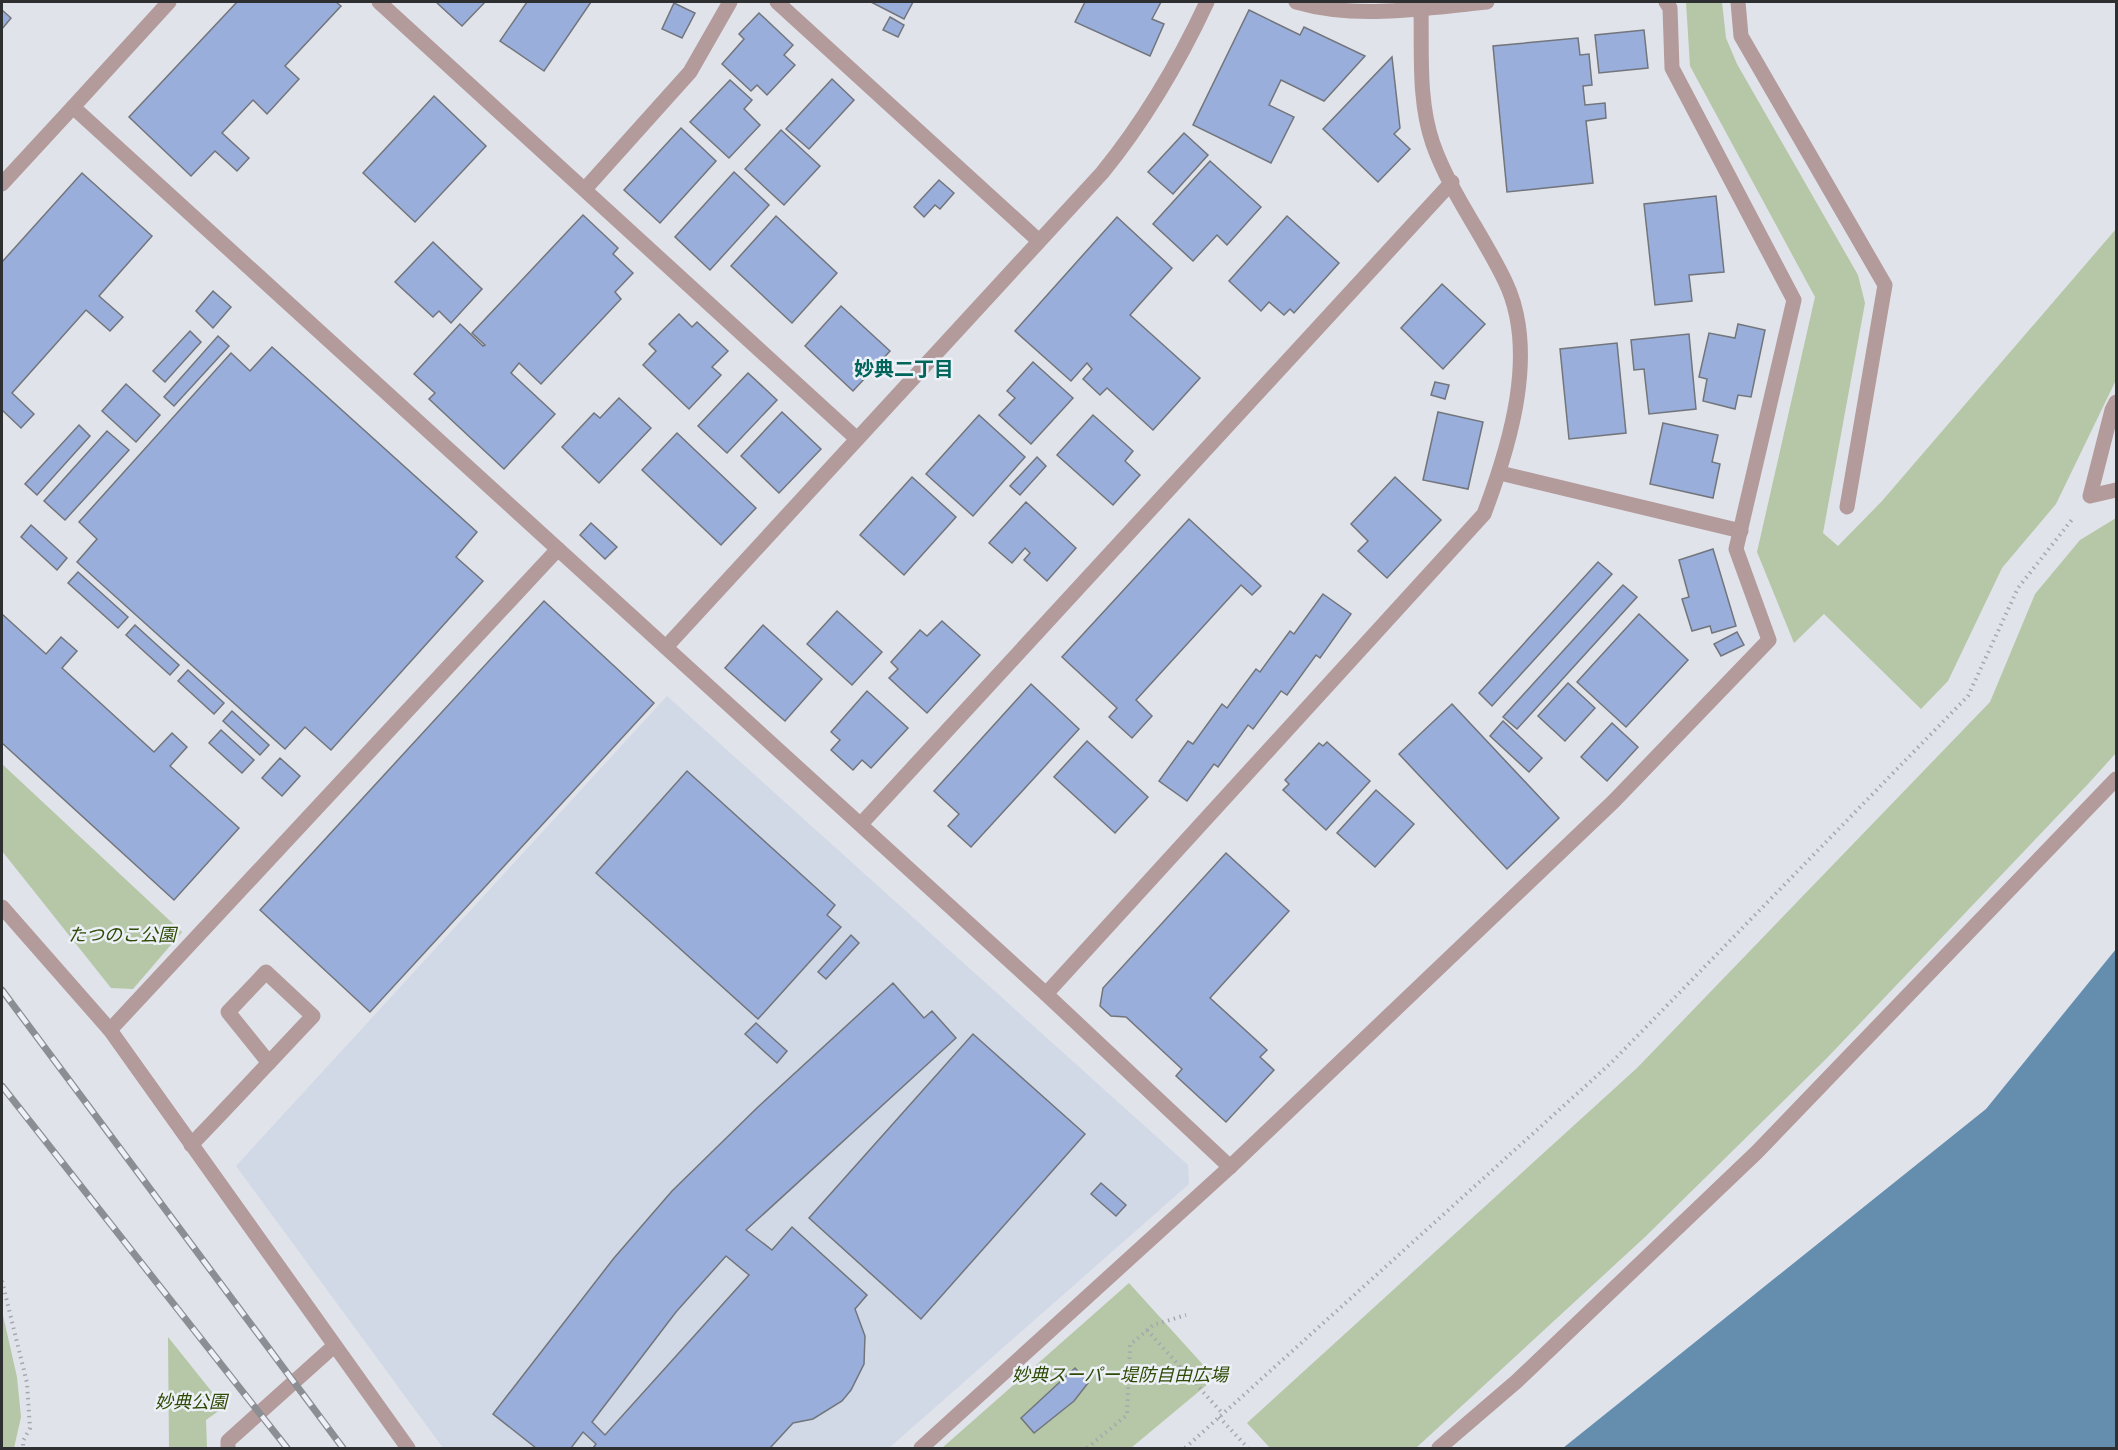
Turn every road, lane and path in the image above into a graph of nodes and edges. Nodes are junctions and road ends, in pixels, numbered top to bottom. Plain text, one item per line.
1 (169, 2) edge
2 (379, 2) edge
3 (730, 2) edge
4 (777, 2) edge
5 (1207, 2) edge
6 (1296, 2) edge
7 (1487, 2) edge
8 (1666, 2) edge
9 (1738, 2) edge
10 (1421, 9) junction
11 (73, 107) junction
12 (1452, 182) junction
13 (2, 184) edge
14 (585, 189) junction
15 (1039, 241) junction
16 (2116, 402) edge
17 (856, 439) junction
18 (1500, 473) junction
19 (2116, 490) edge
20 (2090, 496) junction
21 (1846, 507) dead end
22 (1741, 531) junction
23 (558, 549) junction
24 (666, 646) junction
25 (2116, 779) edge
26 (861, 824) junction
27 (2, 907) edge
28 (1046, 993) junction
29 (110, 1030) junction
30 (269, 1063) junction
31 (191, 1145) junction
32 (1230, 1167) junction
33 (2, 1281) edge
34 (1186, 1315) dead end
35 (1146, 1330) junction
36 (334, 1346) junction
37 (1221, 1415) junction
38 (23, 1449) edge
39 (228, 1449) edge
40 (408, 1449) edge
41 (921, 1449) edge
42 (1087, 1449) edge
43 (1185, 1449) edge
44 (1248, 1449) edge
45 (1439, 1449) edge

1 - 11 street
2 - 14 street
3 - 14 street
4 - 15 street
5 - 15 street
6 - 10 street
7 - 10 street
8 - 22 street
9 - 21 street
10 - 12 street
11 - 13 street
11 - 23 street
12 - 18 street
12 - 26 street
14 - 17 street
15 - 17 street
16 - 20 street
17 - 24 street
18 - 22 street
18 - 28 street
19 - 20 street
20 - 37 path
22 - 32 street
23 - 24 street
23 - 29 street
24 - 26 street
25 - 45 street
26 - 28 street
27 - 29 street
28 - 32 street
29 - 31 street
30 - 30 street
30 - 31 street
31 - 36 street
32 - 41 street
33 - 38 path
34 - 35 path
35 - 37 path
35 - 42 path
36 - 39 street
36 - 40 street
37 - 43 path
37 - 44 path

